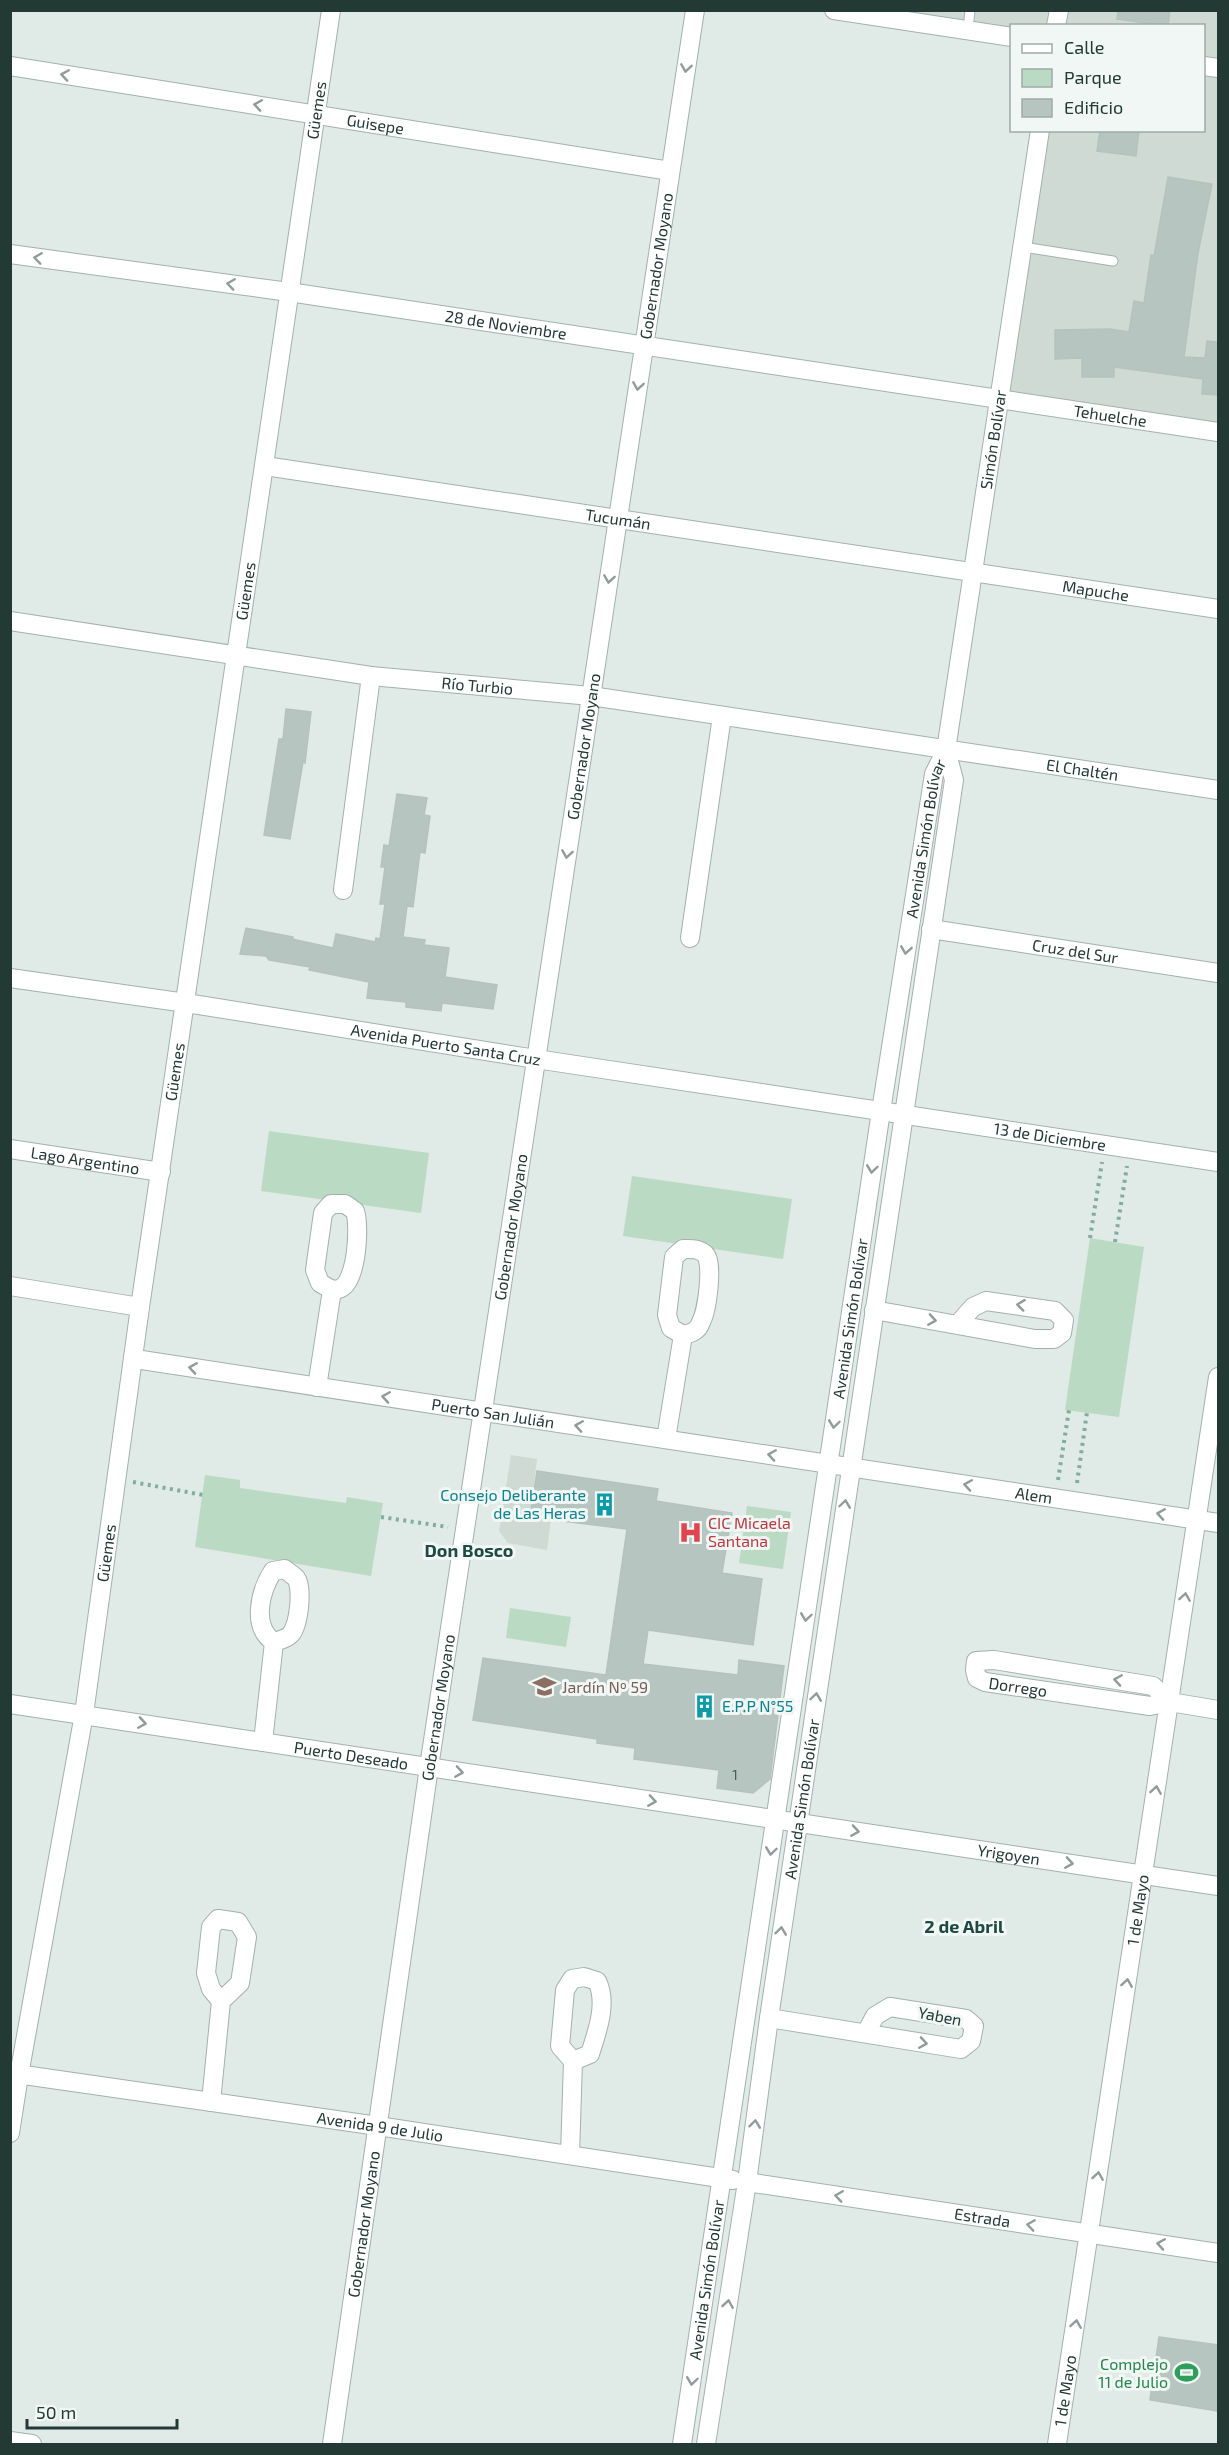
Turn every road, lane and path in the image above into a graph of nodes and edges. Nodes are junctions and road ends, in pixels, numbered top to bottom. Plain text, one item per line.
1 (331, 10) edge
2 (695, 10) edge
3 (834, 10) edge
4 (970, 10) edge
5 (883, 14) edge
6 (921, 17) edge
7 (968, 30) junction
8 (1010, 37) edge
9 (10, 66) edge
10 (315, 114) junction
11 (1040, 132) edge
12 (670, 171) junction
13 (1023, 247) junction
14 (10, 254) edge
15 (1113, 261) dead end
16 (289, 292) junction
17 (644, 346) junction
18 (1000, 399) junction
19 (1218, 432) edge
20 (265, 466) junction
21 (618, 520) junction
22 (973, 573) junction
23 (1218, 609) edge
24 (10, 621) edge
25 (237, 656) junction
26 (371, 676) junction
27 (591, 696) junction
28 (722, 716) junction
29 (946, 750) junction
30 (1218, 790) edge
31 (343, 890) dead end
32 (931, 929) junction
33 (690, 938) dead end
34 (1218, 973) edge
35 (10, 978) edge
36 (186, 1003) junction
37 (536, 1059) junction
38 (881, 1111) junction
39 (903, 1114) junction
40 (1105, 1145) junction
41 (1130, 1148) junction
42 (10, 1149) edge
43 (1218, 1162) edge
44 (161, 1172) junction
45 (1090, 1238) dead end
46 (1115, 1242) dead end
47 (10, 1286) edge
48 (332, 1290) dead end
49 (140, 1306) junction
50 (874, 1310) junction
51 (958, 1324) junction
52 (683, 1335) dead end
53 (135, 1359) junction
54 (1218, 1377) edge
55 (317, 1387) junction
56 (1069, 1410) dead end
57 (483, 1412) junction
58 (1087, 1412) dead end
59 (666, 1439) junction
60 (828, 1464) junction
61 (850, 1467) junction
62 (118, 1479) junction
63 (203, 1495) dead end
64 (1055, 1498) junction
65 (1074, 1501) junction
66 (381, 1517) dead end
67 (1197, 1520) junction
68 (1218, 1523) edge
69 (465, 1529) junction
70 (274, 1642) dead end
71 (1170, 1702) junction
72 (10, 1704) edge
73 (1218, 1710) edge
74 (84, 1714) junction
75 (263, 1742) junction
76 (429, 1767) junction
77 (776, 1819) junction
78 (798, 1822) junction
79 (1143, 1874) junction
80 (1218, 1886) edge
81 (221, 2001) dead end
82 (769, 2018) junction
83 (866, 2033) junction
84 (573, 2061) dead end
85 (15, 2074) edge
86 (211, 2102) junction
87 (378, 2126) junction
88 (10, 2133) edge
89 (570, 2155) junction
90 (722, 2178) junction
91 (747, 2182) junction
92 (1089, 2233) junction
93 (1218, 2253) edge
94 (10, 2442) edge
95 (32, 2445) edge
96 (332, 2445) edge
97 (682, 2445) edge
98 (706, 2445) edge
99 (1058, 2445) edge

1 - 10 street, Güemes
2 -> 12 street, Gobernador Moyano
3 - 5 street
4 - 7 lane
5 - 6 street
6 - 7 street
7 - 8 street
10 -> 9 street, Guisepe
10 - 12 street, Guisepe
10 - 16 street, Güemes
11 - 13 street, Simón Bolívar
12 - 17 street, Gobernador Moyano
13 - 15 lane
13 - 18 street, Simón Bolívar
16 -> 14 street, 28 de Noviembre
16 - 17 street, 28 de Noviembre
16 - 20 street, Güemes
17 - 18 street, 28 de Noviembre
17 -> 21 street, Gobernador Moyano
18 - 19 street, Tehuelche
18 - 22 street, Simón Bolívar
20 - 21 street, Tucumán
20 - 25 street, Güemes
21 - 22 street, Tucumán
21 -> 27 street, Gobernador Moyano
22 - 23 street, Mapuche
22 - 29 street, Simón Bolívar
24 - 25 street, Río Turbio
25 - 26 street, Río Turbio
25 - 36 street, Güemes
26 - 27 street, Río Turbio
26 - 31 street
27 - 28 street, Río Turbio
27 -> 37 street, Gobernador Moyano
28 - 29 street, Río Turbio
28 - 33 street
29 - 30 street, El Chaltén
29 - 32 street, Avenida Simón Bolívar
29 -> 38 street, Avenida Simón Bolívar
32 - 34 street, Cruz del Sur
32 - 39 street, Avenida Simón Bolívar
35 - 36 street, Avenida Puerto Santa Cruz
36 - 37 street, Avenida Puerto Santa Cruz
36 - 44 street, Güemes
37 - 38 street, Avenida Puerto Santa Cruz
37 - 57 street, Gobernador Moyano
38 - 39 street, 13 de Diciembre
38 -> 60 street, Avenida Simón Bolívar
39 - 40 street, 13 de Diciembre
39 - 50 street, Avenida Simón Bolívar
40 - 41 street, 13 de Diciembre
40 - 45 path
41 - 43 street, 13 de Diciembre
41 - 46 path
42 - 44 street, Lago Argentino
44 - 49 street, Güemes
47 - 49 street
48 - 55 street
49 - 53 street, Güemes
50 -> 51 street
50 - 61 street, Avenida Simón Bolívar
51 -> 51 street
52 - 59 street
55 -> 53 street, Puerto San Julián
53 - 62 street, Güemes
54 - 67 street, 1 de Mayo
57 -> 55 street, Puerto San Julián
56 - 64 path
59 -> 57 street, Puerto San Julián
57 - 69 street, Gobernador Moyano
58 - 65 path
60 -> 59 street, Puerto San Julián
60 - 61 street, Puerto San Julián
60 -> 77 street, Avenida Simón Bolívar
64 -> 61 street, Alem
78 -> 61 street, Avenida Simón Bolívar
62 - 63 path
62 - 74 street, Güemes
64 - 65 street, Alem
67 -> 65 street, Alem
66 - 69 path
67 - 68 street, Alem
71 -> 67 street, 1 de Mayo
69 - 76 street, Gobernador Moyano
70 - 75 street
71 -> 71 street, Dorrego
71 - 73 street, Dorrego
79 -> 71 street, 1 de Mayo
72 - 74 street, Puerto Deseado
74 -> 75 street, Puerto Deseado
74 - 85 street, Güemes
75 - 76 street, Puerto Deseado
76 -> 77 street, Puerto Deseado
76 - 87 street, Gobernador Moyano
77 - 78 street, Puerto Deseado
77 -> 90 street, Avenida Simón Bolívar
78 -> 79 street, Yrigoyen
82 -> 78 street, Avenida Simón Bolívar
79 - 80 street, Yrigoyen
92 -> 79 street, 1 de Mayo
81 - 86 street
82 - 83 street, Yaben
91 -> 82 street, Avenida Simón Bolívar
83 -> 83 street, Yaben
84 - 89 street
85 - 86 street, Avenida 9 de Julio
85 - 88 street, Güemes
86 - 87 street, Avenida 9 de Julio
87 - 89 street, Avenida 9 de Julio
87 - 96 street, Gobernador Moyano
89 - 90 street, Avenida 9 de Julio
90 - 91 street, Avenida 9 de Julio
90 -> 97 street, Avenida Simón Bolívar
92 -> 91 street, Estrada
98 -> 91 street, Avenida Simón Bolívar
93 -> 92 street, Estrada
99 -> 92 street, 1 de Mayo
94 - 95 street

